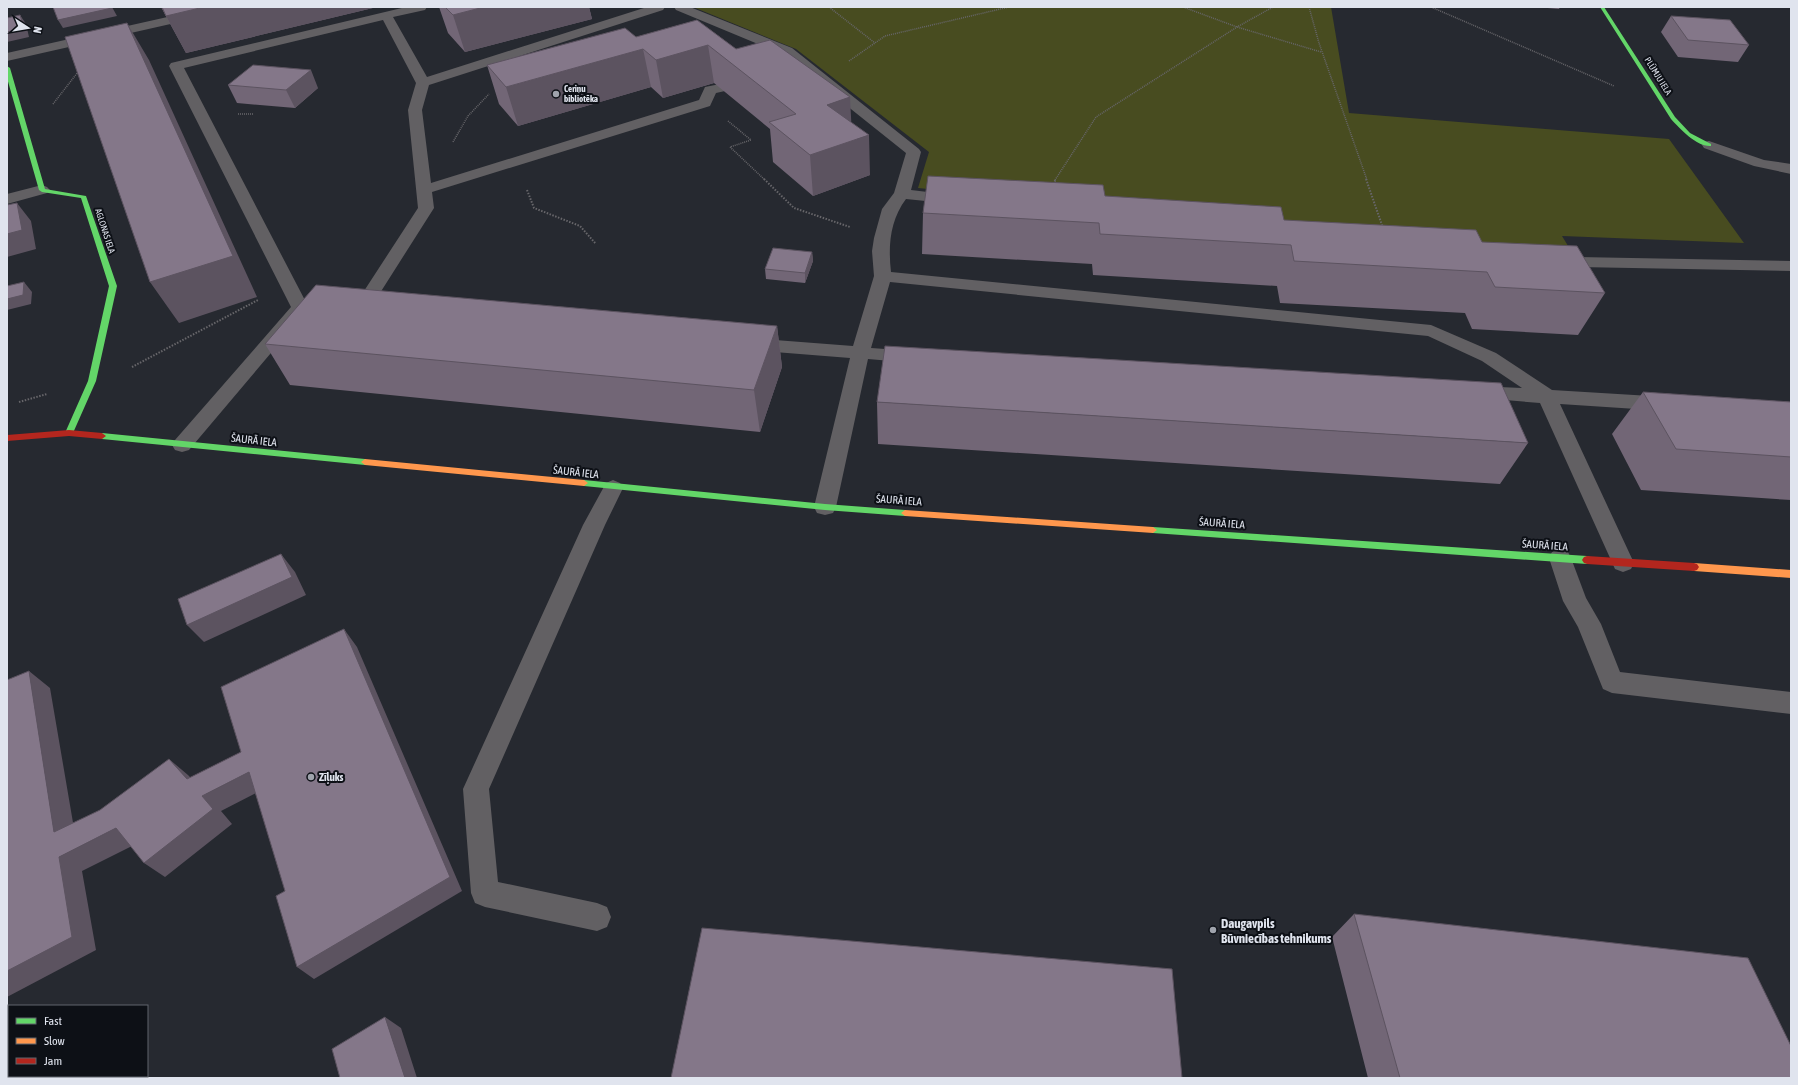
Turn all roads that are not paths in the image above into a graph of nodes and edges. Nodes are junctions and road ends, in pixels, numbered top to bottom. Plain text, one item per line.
1 (228, 7) edge
2 (421, 7) edge
3 (659, 7) edge
4 (680, 7) edge
5 (1602, 7) edge
6 (386, 15) junction
7 (7, 56) edge
8 (7, 68) edge
9 (423, 83) junction
10 (720, 88) edge
11 (1709, 145) joint
12 (1791, 169) edge
13 (42, 190) junction
14 (424, 190) junction
15 (902, 194) junction
16 (7, 199) edge
17 (971, 200) edge
18 (1546, 259) edge
19 (1791, 266) edge
20 (883, 276) junction
21 (384, 313) edge
22 (733, 343) edge
23 (860, 354) junction
24 (932, 358) edge
25 (1461, 391) edge
26 (1547, 396) junction
27 (1681, 404) edge
28 (69, 433) junction
29 (7, 438) edge
30 (182, 445) junction
31 (613, 488) junction
32 (825, 507) junction
33 (1560, 558) junction
34 (1623, 562) junction
35 (1791, 574) edge
36 (1791, 703) edge
37 (597, 917) dead end

1 - 7 street
2 - 6 street
3 - 9 street
4 - 15 street
5 - 11 street, PLŪMJU IELA
6 - 9 street
6 - 30 street
8 - 13 street
9 - 14 street
10 - 14 street
11 - 12 street
13 - 16 street
13 - 28 street, AGLONAS IELA
14 - 21 street
15 - 17 street
15 - 20 street
18 - 19 street
20 - 23 street
20 - 26 street
22 - 23 street
23 - 24 street
23 - 32 street
25 - 26 street
26 - 27 street
26 - 34 street
28 - 29 street, ŠAURĀ IELA
28 - 30 street, ŠAURĀ IELA
30 - 31 street, ŠAURĀ IELA
31 - 32 street, ŠAURĀ IELA
31 - 37 street
32 - 33 street, ŠAURĀ IELA
33 - 34 street, ŠAURĀ IELA
33 - 36 street
34 - 35 street, ŠAURĀ IELA

